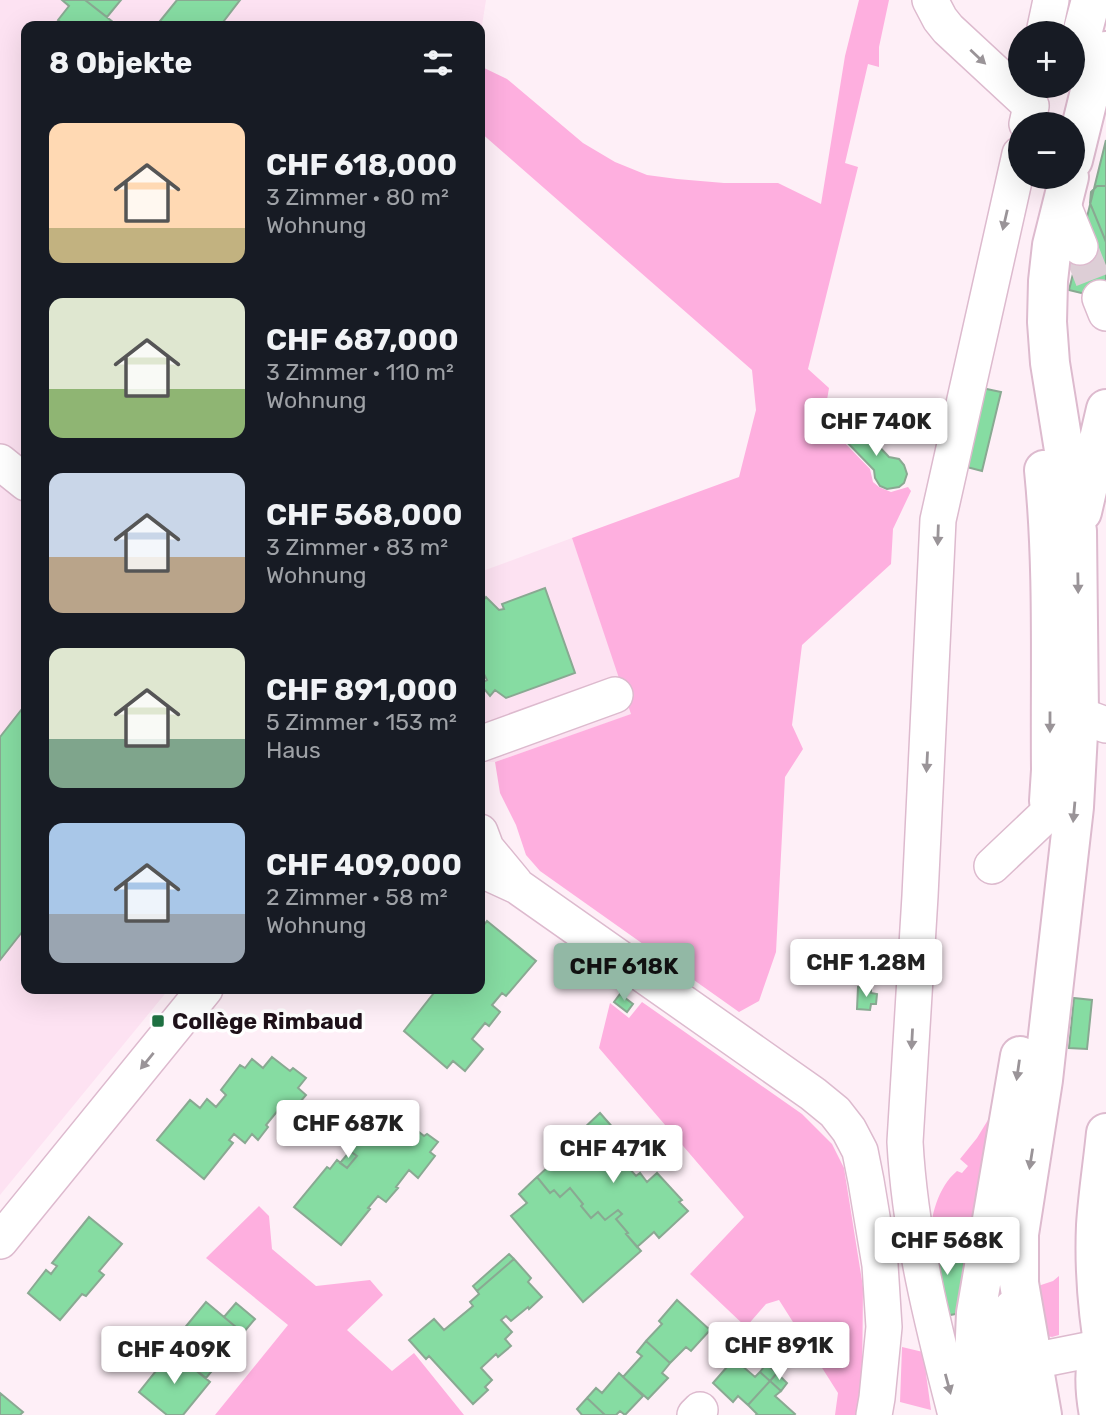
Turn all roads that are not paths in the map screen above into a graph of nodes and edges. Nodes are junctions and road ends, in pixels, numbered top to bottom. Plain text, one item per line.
1 (1051, 0) edge
2 (1091, 0) edge
3 (932, 3) edge
4 (1047, 21) edge
5 (1085, 22) edge
6 (1106, 51) edge
7 (1106, 89) edge
8 (1053, 98) edge
9 (1106, 101) edge
10 (1038, 110) edge
11 (1085, 112) edge
12 (1012, 189) edge
13 (1057, 189) edge
14 (1059, 189) edge
15 (1060, 189) edge
16 (1080, 247) tunnel mouth
17 (1106, 409) edge
18 (0, 462) edge
19 (21, 479) edge
20 (1077, 531) junction
21 (615, 695) dead end
22 (1093, 720) edge
23 (485, 742) edge
24 (1049, 812) junction
25 (485, 845) edge
26 (992, 866) dead end
27 (485, 871) edge
28 (517, 886) junction
29 (201, 994) edge
30 (1106, 1133) edge
31 (1019, 1234) junction
32 (0, 1241) edge
33 (1019, 1283) junction
34 (884, 1326) junction
35 (934, 1333) junction
36 (1103, 1348) edge
37 (1033, 1361) junction
38 (874, 1415) edge
39 (956, 1415) edge
40 (981, 1415) edge
41 (1010, 1415) edge
42 (1042, 1415) edge
43 (1099, 1415) edge

1 - 4 street
2 - 5 highway
3 -> 10 street
6 - 11 highway
7 - 9 highway
8 - 10 highway
12 -> 35 street
13 -> 24 highway
14 - 20 highway
15 - 16 street
17 - 20 highway
18 - 19 street
20 -> 22 highway
21 - 23 street
22 -> 31 highway
24 - 26 street
24 -> 40 highway
25 - 28 street
27 - 28 street
28 - 34 street
29 -> 32 street
30 - 36 highway
31 - 33 highway
31 - 40 street
33 - 37 highway
33 - 41 highway
34 - 35 street
34 - 38 street
35 -> 39 street
36 - 37 street
36 - 43 highway
37 - 42 highway

